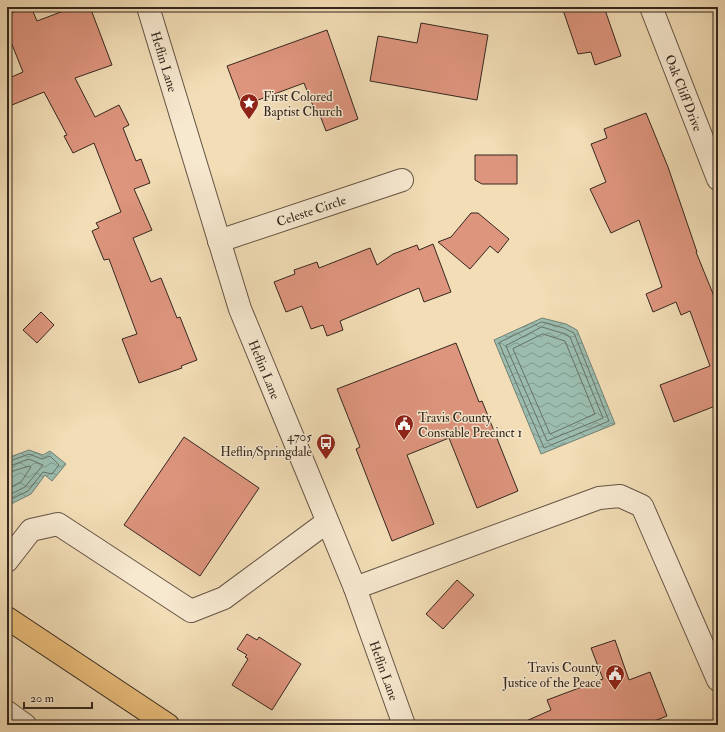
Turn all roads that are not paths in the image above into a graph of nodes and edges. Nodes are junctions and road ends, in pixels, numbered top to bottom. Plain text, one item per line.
1 (148, 7) edge
2 (651, 7) edge
3 (718, 179) edge
4 (402, 180) dead end
5 (219, 241) junction
6 (327, 522) junction
7 (7, 530) edge
8 (31, 530) junction
9 (7, 561) edge
10 (355, 588) junction
11 (7, 618) edge
12 (718, 680) edge
13 (7, 712) edge
14 (25, 725) edge
15 (168, 725) edge
16 (404, 725) edge

1 - 5 street, Heflin Lane
2 - 3 street, Oak Cliff Drive
4 - 5 street, Celeste Circle
5 - 6 street, Heflin Lane
6 - 8 street
6 - 10 street, Heflin Lane
7 - 8 street
8 - 9 street
10 - 12 street
10 - 16 street, Heflin Lane
11 - 15 main road
13 - 14 street

